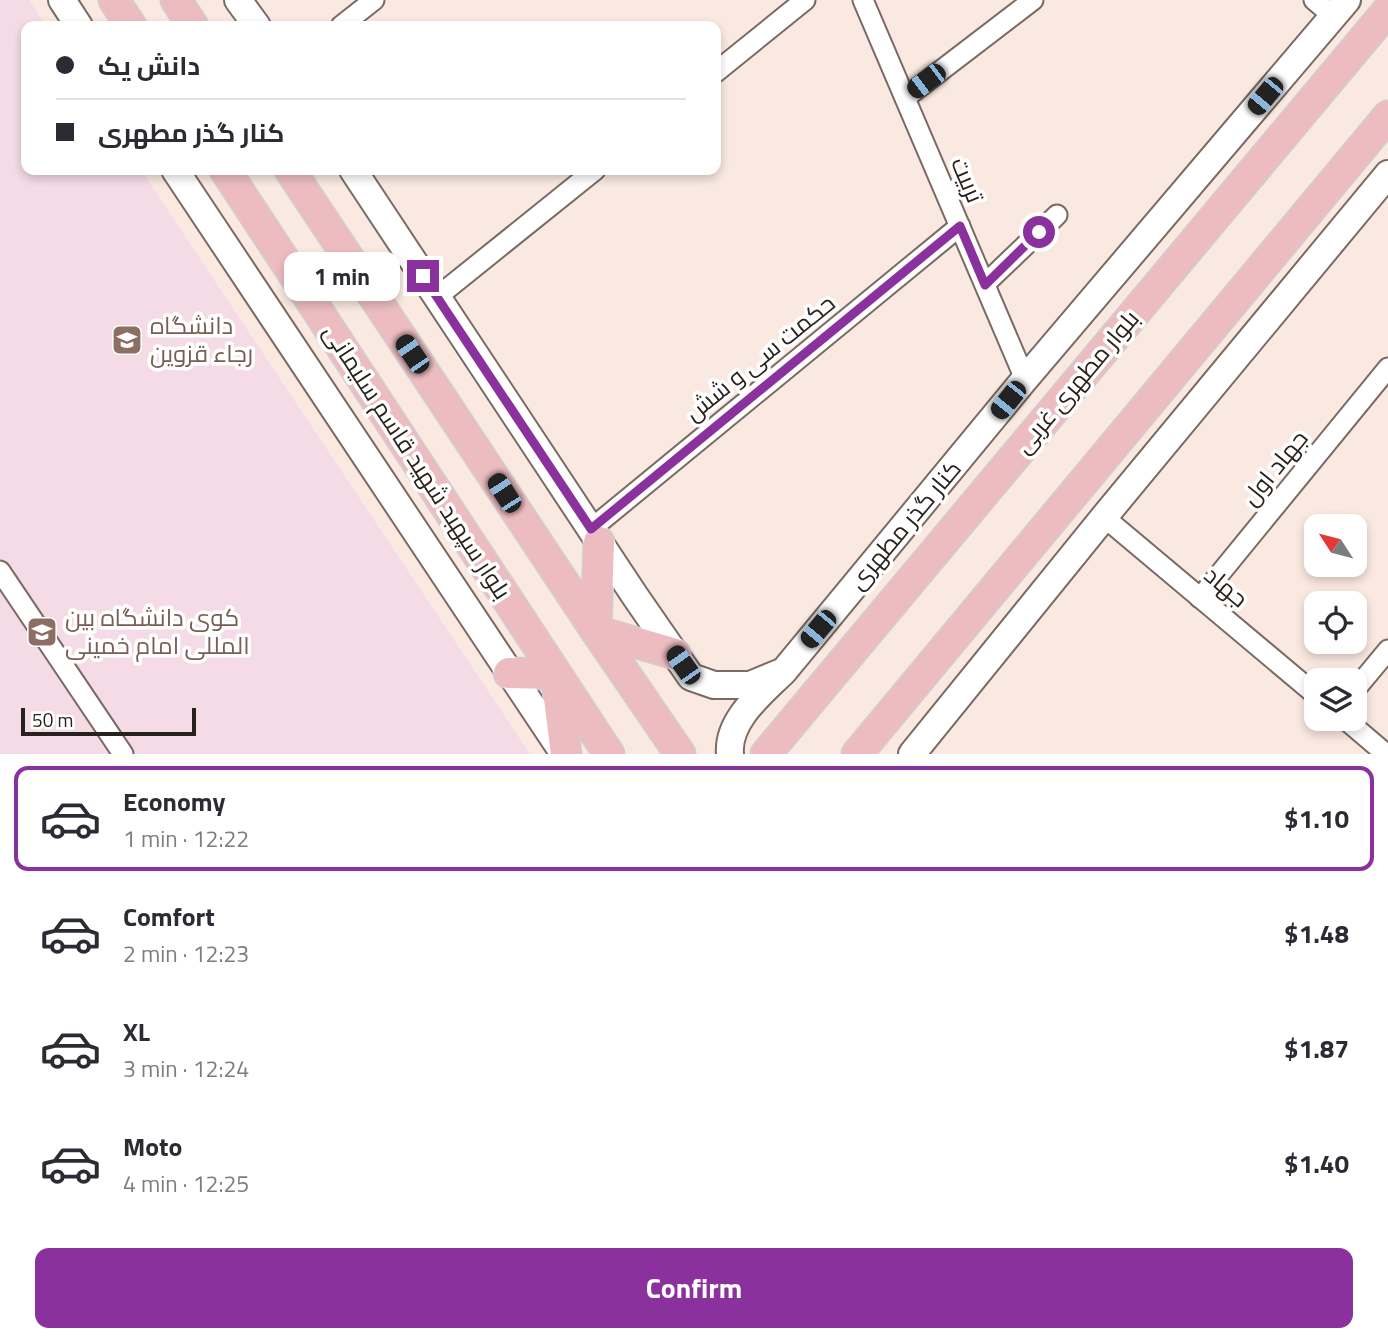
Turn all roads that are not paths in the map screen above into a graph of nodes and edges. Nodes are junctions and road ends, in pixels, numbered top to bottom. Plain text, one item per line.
1 (62, 0) edge
2 (114, 0) edge
3 (176, 0) edge
4 (238, 0) edge
5 (374, 0) edge
6 (805, 0) edge
7 (863, 0) edge
8 (1033, 0) edge
9 (1331, 5) edge
10 (1388, 10) edge
11 (76, 21) edge
12 (128, 21) edge
13 (190, 21) edge
14 (253, 21) edge
15 (347, 21) edge
16 (721, 68) edge
17 (905, 97) junction
18 (1388, 116) edge
19 (1388, 174) edge
20 (178, 175) edge
21 (228, 175) edge
22 (293, 175) edge
23 (356, 175) edge
24 (589, 175) edge
25 (1057, 215) dead end
26 (960, 226) junction
27 (985, 285) junction
28 (437, 297) junction
29 (1388, 368) edge
30 (1025, 379) junction
31 (1104, 517) junction
32 (595, 535) junction
33 (0, 571) edge
34 (1200, 598) junction
35 (596, 631) junction
36 (1388, 650) edge
37 (675, 654) junction
38 (784, 671) junction
39 (509, 673) junction
40 (556, 674) junction
41 (1367, 675) edge
42 (1304, 685) edge
43 (1359, 731) edge
44 (123, 754) edge
45 (565, 754) edge
46 (609, 754) edge
47 (680, 754) edge
48 (730, 754) edge
49 (766, 754) edge
50 (857, 754) edge
51 (912, 754) edge
52 (1386, 754) edge

1 - 11 street
2 - 12 main road
3 - 13 main road
4 - 14 street
5 - 15 street
6 - 16 street
7 - 17 street, تربیت
8 - 17 street
9 - 30 street, کنار گذر مطهری
10 - 49 main road, بلوار مطهری غربی
17 - 26 street, تربیت
18 - 50 main road
19 - 31 street
20 - 39 street
21 - 40 main road, بلوار سپهبد شهید قاسم سلیمانی
22 - 35 main road
23 - 28 street, کنار گذر مطهری
24 - 28 street
25 - 27 street
26 - 27 street, تربیت
26 - 32 street, حکمت سی و شش
27 - 30 street, تربیت
28 - 32 street, کنار گذر مطهری
29 - 34 street, جهاد اول
30 - 38 street, کنار گذر مطهری
31 - 34 street, جهاد
31 - 51 street
32 - 35 main road
32 - 37 street, کنار گذر مطهری
33 - 44 street
34 - 42 street, جهاد
35 - 37 main road
35 - 47 main road
36 - 41 street
37 - 38 street, کنار گذر مطهری
38 - 48 street
39 - 40 main road
39 - 45 street
40 - 45 main road
40 - 46 main road, بلوار سپهبد شهید قاسم سلیمانی
43 - 52 street

